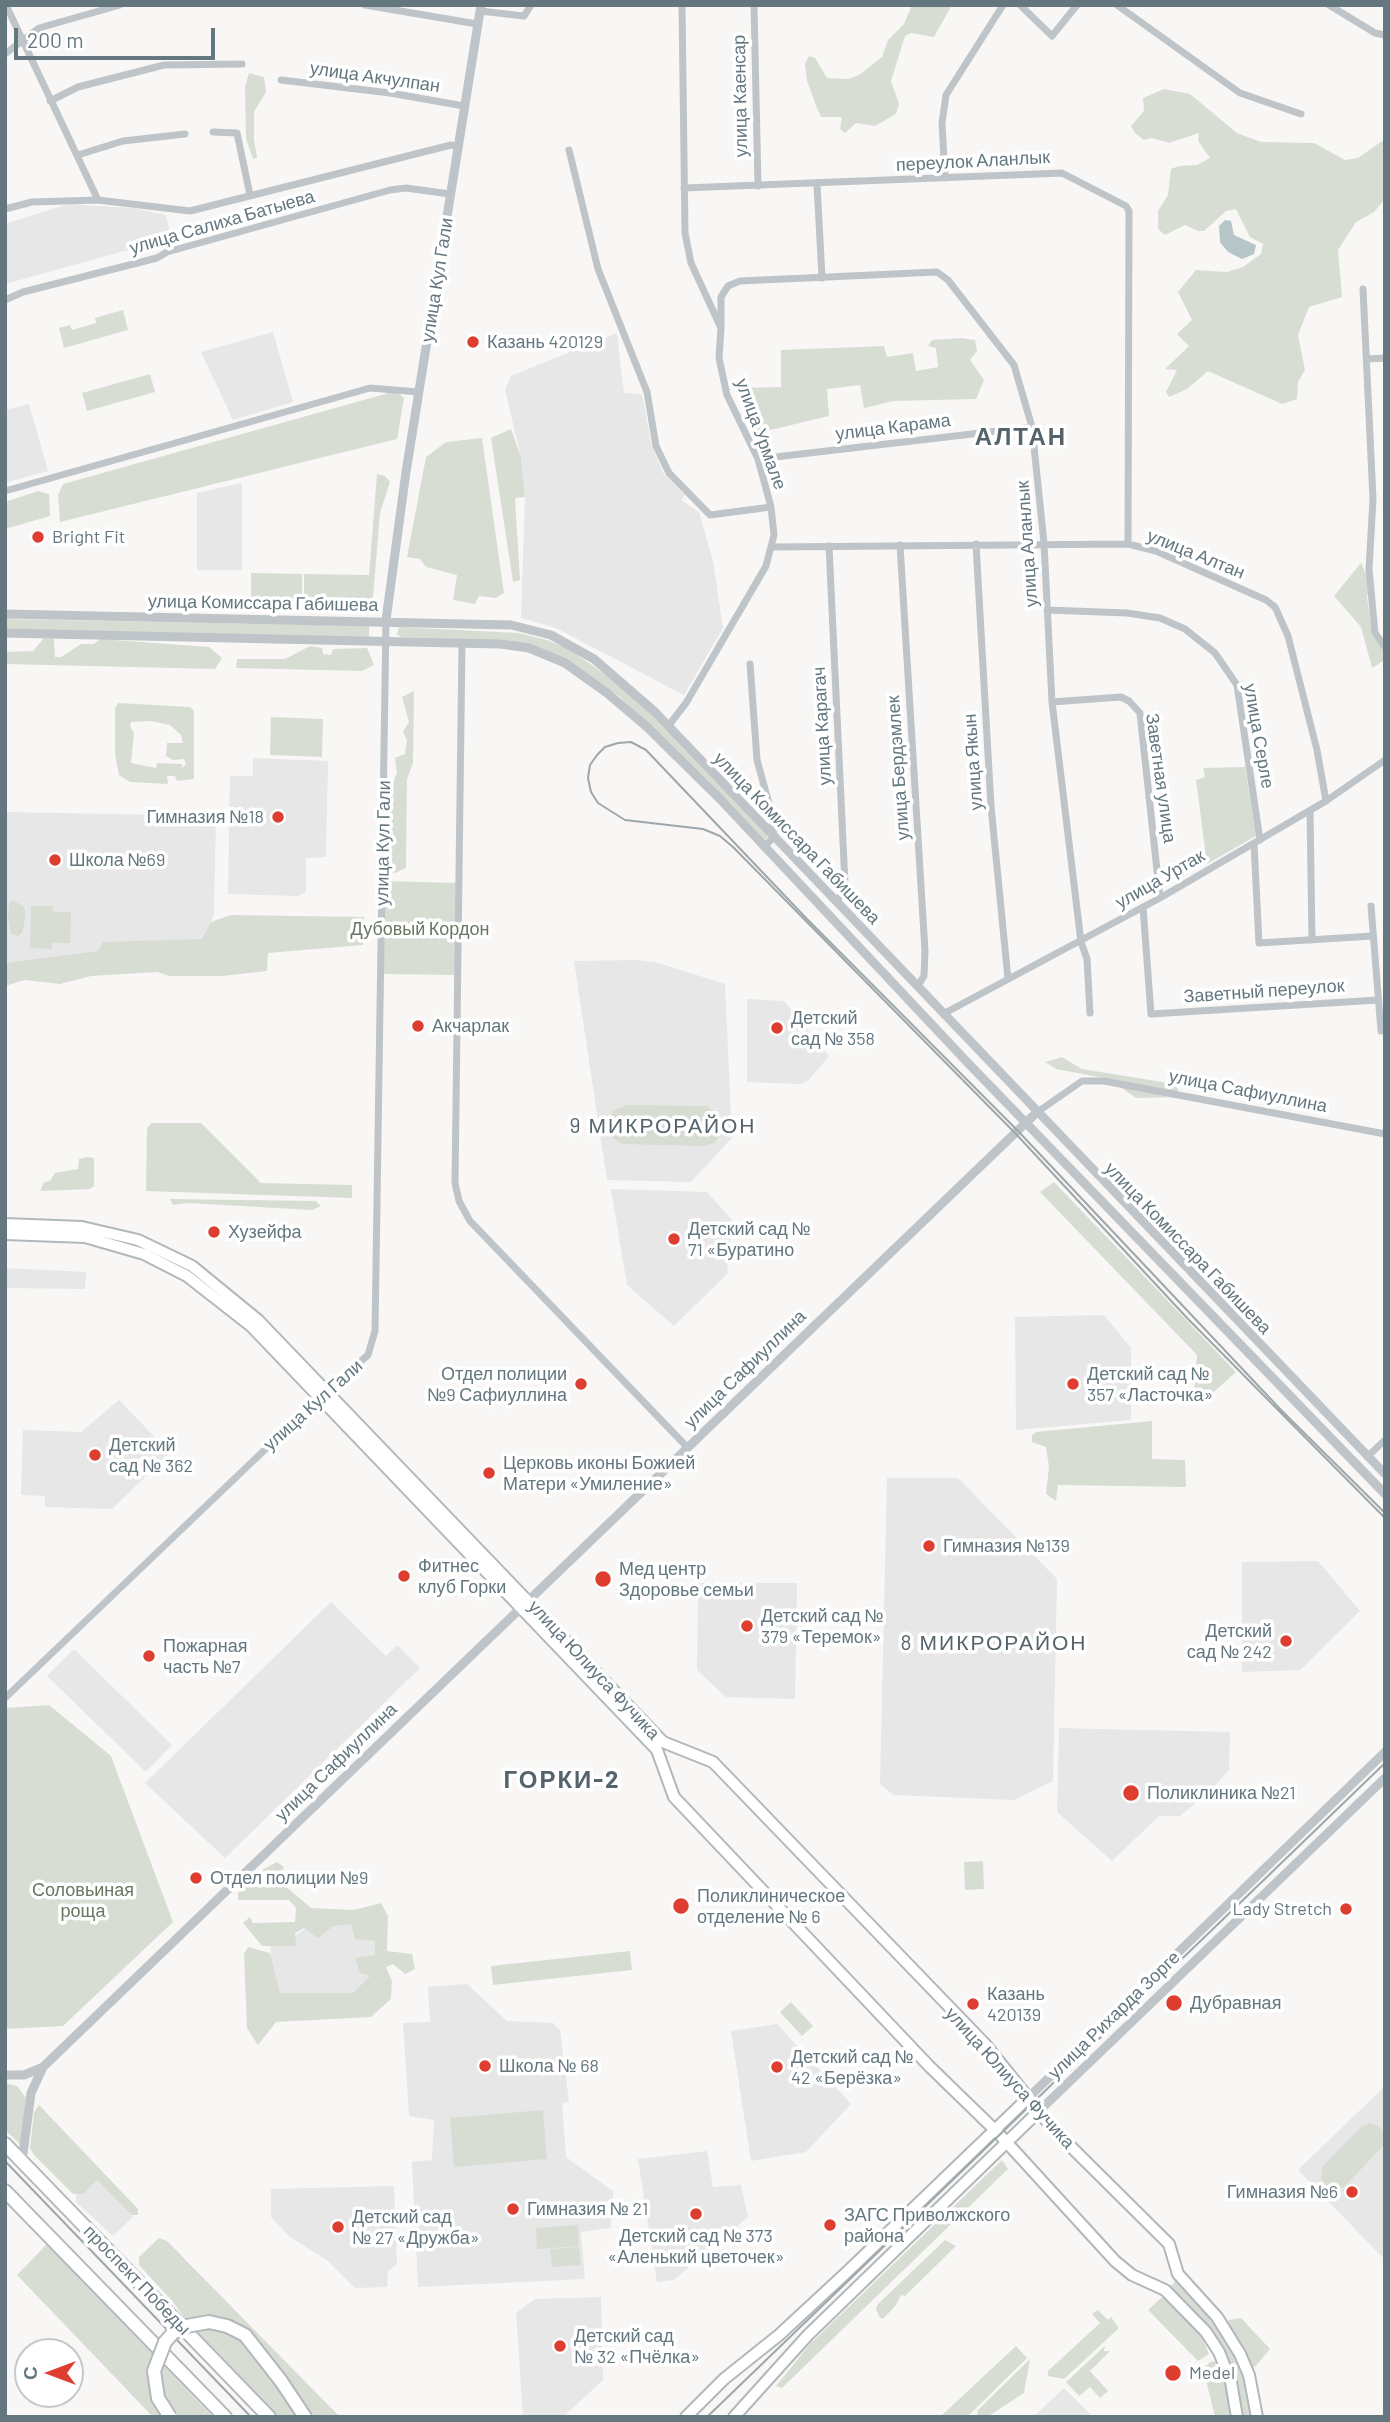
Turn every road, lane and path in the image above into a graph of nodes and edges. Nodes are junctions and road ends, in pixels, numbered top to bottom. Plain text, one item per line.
1 (6, 5) edge
2 (120, 5) edge
3 (365, 5) edge
4 (531, 5) edge
5 (682, 5) edge
6 (754, 5) edge
7 (1003, 5) edge
8 (1020, 5) edge
9 (1077, 5) edge
10 (1117, 5) edge
11 (1329, 5) edge
12 (480, 8) edge
13 (477, 24) junction
14 (1385, 35) edge
15 (23, 42) junction
16 (5, 54) edge
17 (242, 64) dead end
18 (281, 80) dead end
19 (50, 101) junction
20 (464, 106) junction
21 (1301, 114) dead end
22 (213, 132) dead end
23 (186, 134) dead end
24 (458, 147) junction
25 (569, 150) dead end
26 (78, 155) junction
27 (945, 178) junction
28 (817, 184) junction
29 (758, 186) junction
30 (684, 188) junction
31 (450, 194) junction
32 (250, 195) junction
33 (98, 200) junction
34 (5, 208) edge
35 (822, 278) junction
36 (1363, 289) dead end
37 (5, 300) edge
38 (721, 328) junction
39 (1385, 358) edge
40 (1367, 359) junction
41 (419, 392) junction
42 (1032, 427) junction
43 (758, 459) junction
44 (5, 491) edge
45 (771, 507) junction
46 (1044, 542) junction
47 (976, 544) junction
48 (1128, 544) junction
49 (900, 545) junction
50 (829, 546) junction
51 (773, 547) junction
52 (1047, 610) junction
53 (5, 614) edge
54 (386, 620) junction
55 (5, 633) edge
56 (386, 640) junction
57 (462, 642) junction
58 (1385, 647) edge
59 (750, 664) dead end
60 (1052, 702) junction
61 (668, 725) junction
62 (1385, 760) edge
63 (1326, 802) junction
64 (1310, 811) junction
65 (774, 836) junction
66 (1257, 842) junction
67 (765, 846) junction
68 (1160, 898) junction
69 (836, 901) junction
70 (1371, 906) dead end
71 (1143, 907) junction
72 (1373, 936) junction
73 (1312, 940) junction
74 (1081, 942) junction
75 (1008, 979) junction
76 (917, 987) junction
77 (1378, 1000) junction
78 (1090, 1013) dead end
79 (943, 1014) junction
80 (1381, 1031) dead end
81 (1036, 1113) junction
82 (1026, 1124) junction
83 (1385, 1133) edge
84 (5, 1224) edge
85 (5, 1234) edge
86 (324, 1394) junction
87 (1385, 1440) edge
88 (687, 1447) junction
89 (1368, 1456) junction
90 (1385, 1474) edge
91 (1385, 1494) edge
92 (524, 1602) junction
93 (5, 1698) edge
94 (1385, 1752) edge
95 (1385, 1778) edge
96 (43, 2067) junction
97 (5, 2075) edge
98 (1029, 2097) junction
99 (1039, 2111) junction
100 (995, 2130) junction
101 (1007, 2143) junction
102 (5, 2144) edge
103 (22, 2161) junction
104 (5, 2191) edge
105 (170, 2417) edge
106 (225, 2417) edge
107 (269, 2417) edge
108 (305, 2417) edge
109 (687, 2417) edge
110 (734, 2417) edge
111 (1237, 2417) edge
112 (1256, 2417) edge

1 - 15 street
2 - 15 street
3 - 13 street
4 - 12 street
5 - 30 street, улица Урмале
6 - 29 street, улица Каенсар
7 - 27 street
8 - 9 street
10 - 21 street
11 - 14 street
12 - 13 street, улица Кул Гали
13 - 20 street, улица Кул Гали
15 - 16 street
15 - 19 street
17 - 19 street
18 - 20 street, улица Акчулпан
19 - 26 street
20 - 24 street, улица Кул Гали
22 - 32 street
23 - 26 street
24 - 31 street, улица Кул Гали
24 - 32 street
25 - 45 street
26 - 33 street
27 - 28 street, переулок Аланлык
27 - 48 street, переулок Аланлык
28 - 29 street, переулок Аланлык
28 - 35 street
29 - 30 street, переулок Аланлык
30 - 38 street, улица Урмале
31 - 37 street, улица Салиха Батыева
31 - 41 street, улица Кул Гали
32 - 33 street
33 - 34 street
35 - 38 street, улица Аланлык
35 - 42 street, улица Аланлык
36 - 40 street
38 - 43 street, улица Урмале
39 - 40 street
40 - 58 street
41 - 44 street
41 - 54 street, улица Кул Гали
42 - 43 street, улица Карама
42 - 46 street, улица Аланлык
43 - 45 street, улица Урмале
45 - 51 street, улица Урмале
46 - 47 street, улица Алтан
46 - 48 street, улица Алтан
46 - 52 street, улица Аланлык
47 - 49 street, улица Алтан
47 - 75 street, улица Якын
48 - 63 street, улица Алтан
49 - 50 street, улица Алтан
49 - 76 street, улица Бердэмлек
50 - 51 street, улица Алтан
50 - 69 street, улица Карагач
51 - 61 street, улица Урмале
52 - 60 street, улица Аланлык
52 - 66 street, улица Серле
53 - 54 street, улица Комиссара Габишева
54 - 56 street, улица Кул Гали
54 - 61 street, улица Комиссара Габишева
55 - 56 street, улица Комиссара Габишева
56 - 57 street, улица Комиссара Габишева
56 - 86 street, улица Кул Гали
57 - 67 street, улица Комиссара Габишева
57 - 88 street
59 - 65 street
60 - 68 street, Заветная улица
60 - 74 street, улица Аланлык
61 - 65 street, улица Комиссара Габишева
62 - 63 street, улица Уртак
63 - 64 street, улица Уртак
64 - 66 street, улица Уртак
64 - 73 street
65 - 67 street
65 - 69 street, улица Комиссара Габишева
66 - 68 street, улица Уртак
66 - 73 street, улица Серле
67 - 82 street, улица Комиссара Габишева
68 - 71 street, улица Уртак
69 - 76 street, улица Комиссара Габишева
70 - 72 street
71 - 74 street, улица Уртак
71 - 77 street, Заветный переулок
72 - 73 street
72 - 77 street
74 - 75 street, улица Уртак
74 - 78 street, улица Аланлык
75 - 79 street, улица Уртак
76 - 79 street, улица Комиссара Габишева
77 - 80 street
79 - 81 street, улица Комиссара Габишева
81 - 82 street, улица Сафиуллина
81 - 83 street, улица Сафиуллина
81 - 89 street, улица Комиссара Габишева
82 - 88 street, улица Сафиуллина
82 - 91 street, улица Комиссара Габишева
84 - 86 main road, улица Юлиуса Фучика
85 - 86 main road, улица Юлиуса Фучика
86 - 92 main road, улица Юлиуса Фучика
86 - 93 street, улица Кул Гали
87 - 89 street
88 - 92 street, улица Сафиуллина
89 - 90 street, улица Комиссара Габишева
92 - 96 street, улица Сафиуллина
92 - 98 main road, улица Юлиуса Фучика
92 - 100 main road, улица Юлиуса Фучика
94 - 98 street, улица Рихарда Зорге
95 - 99 street, улица Рихарда Зорге
96 - 97 street
96 - 103 street, улица Сафиуллина
98 - 99 main road, улица Юлиуса Фучика
98 - 100 main road, улица Рихарда Зорге
99 - 101 main road, улица Рихарда Зорге
99 - 112 main road, улица Юлиуса Фучика
100 - 101 main road, улица Юлиуса Фучика
100 - 109 main road, улица Рихарда Зорге
101 - 110 main road, улица Рихарда Зорге
101 - 111 main road, улица Юлиуса Фучика
102 - 103 main road, проспект Победы
103 - 107 main road, проспект Победы
104 - 106 main road, проспект Победы
105 - 108 main road, bridge

